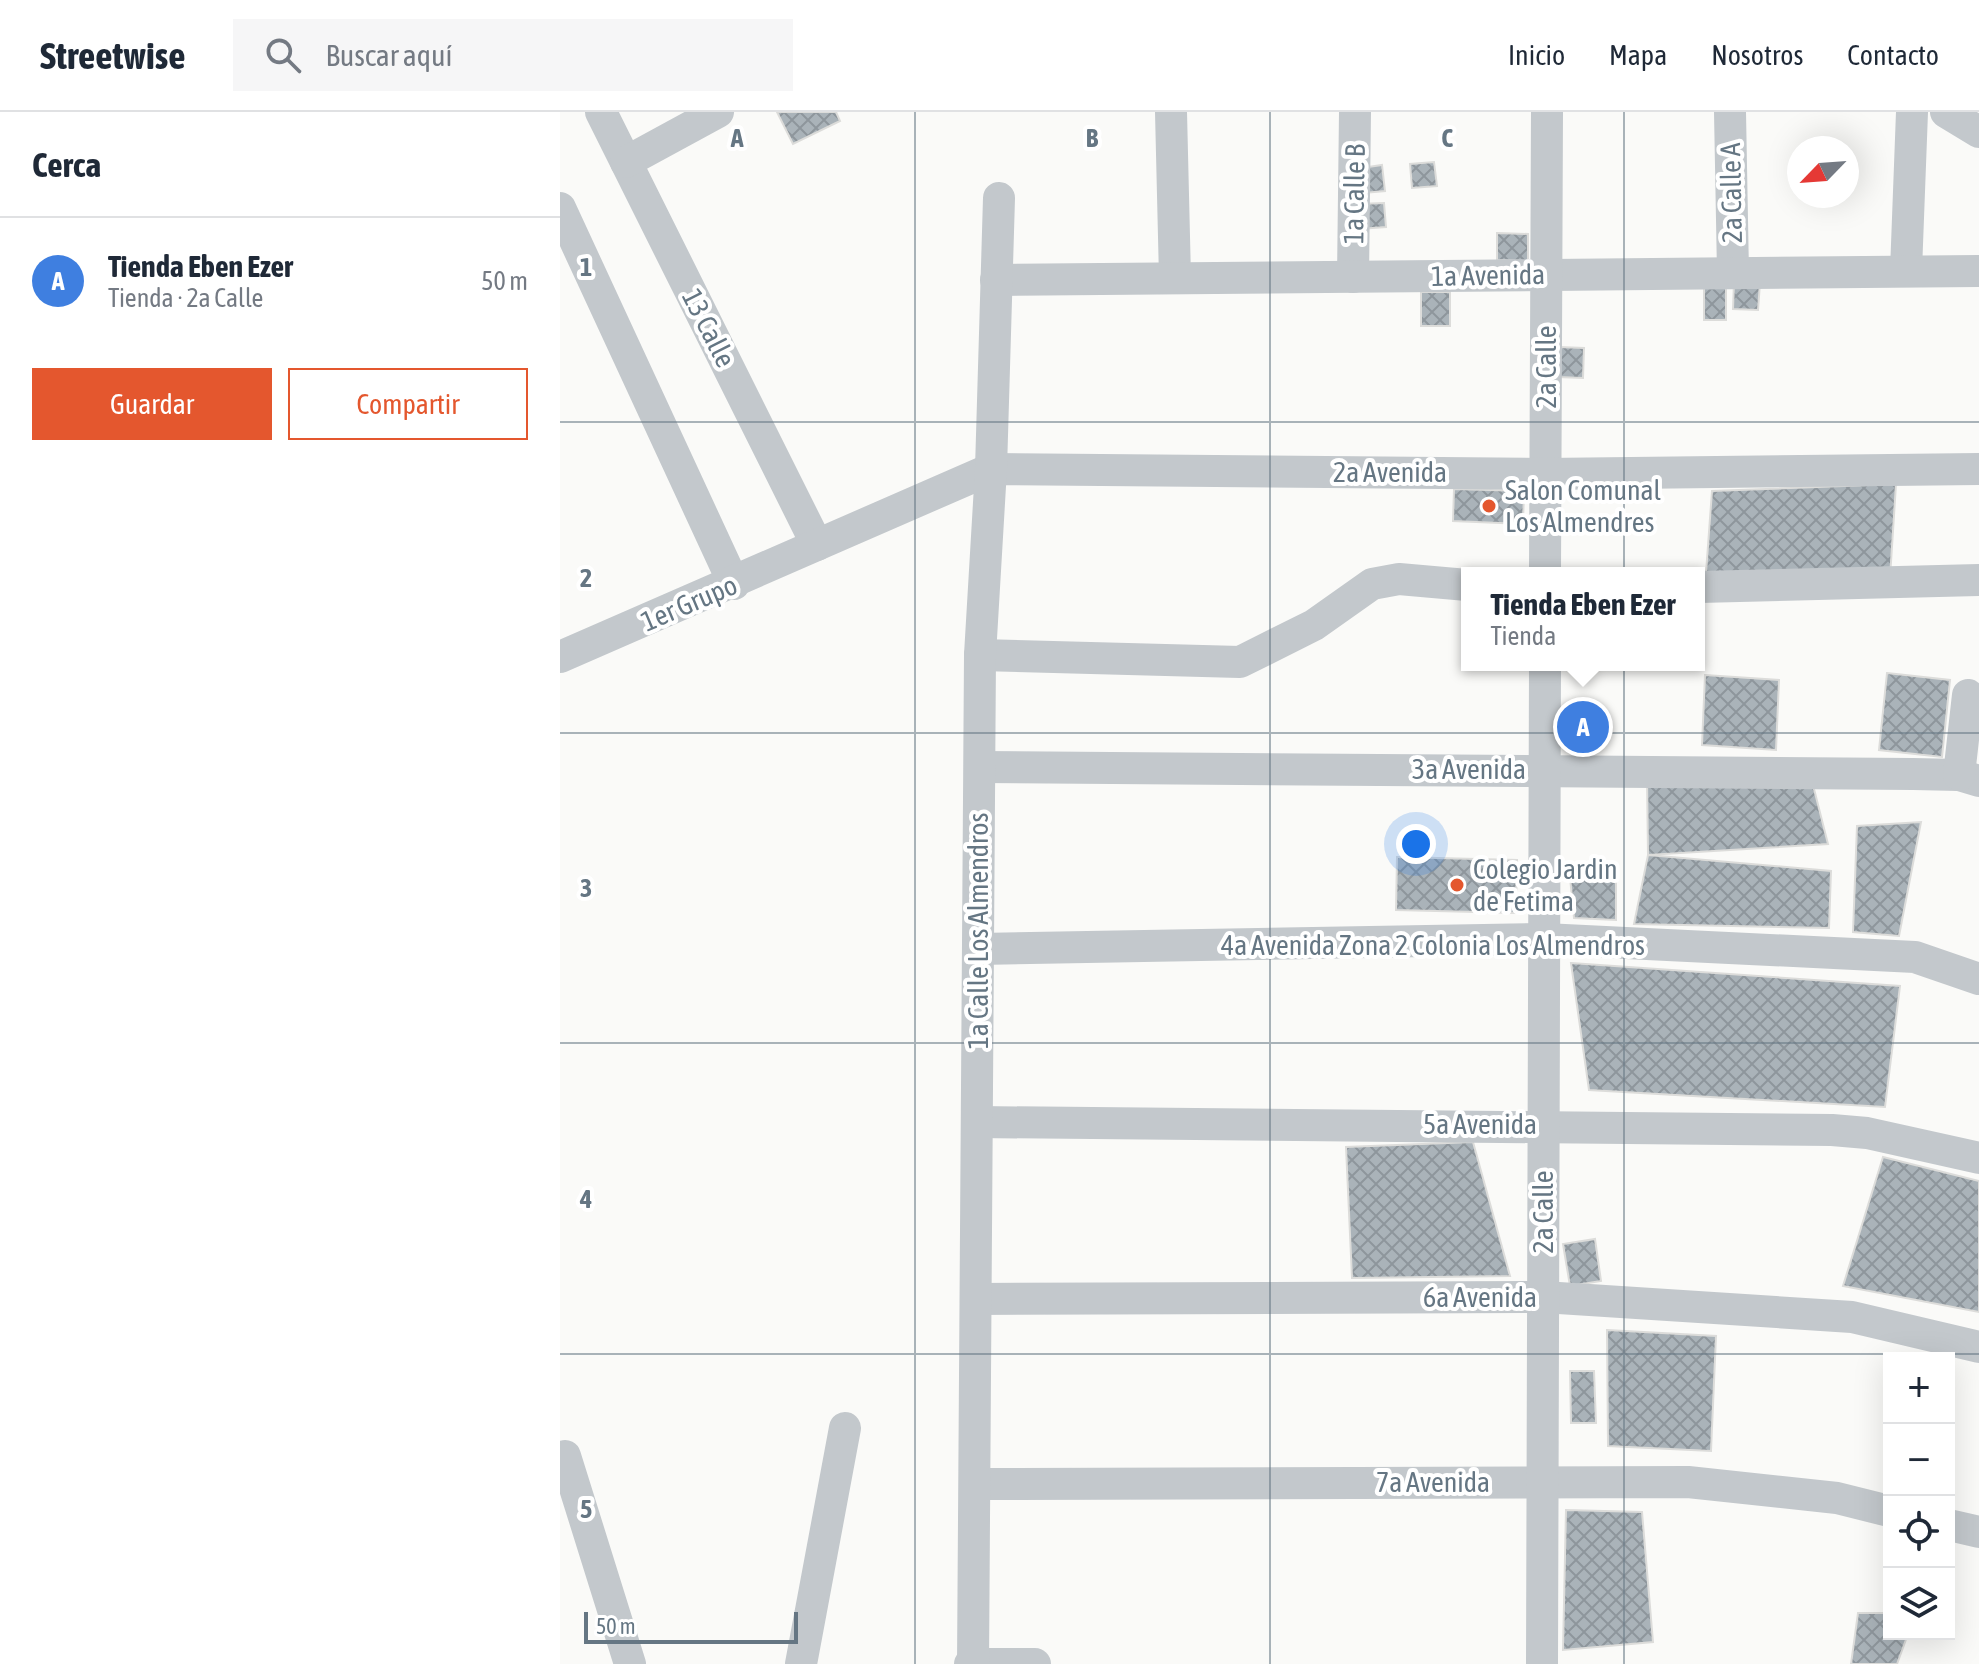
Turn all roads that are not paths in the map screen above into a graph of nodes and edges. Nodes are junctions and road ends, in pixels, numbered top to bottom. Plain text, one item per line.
1 (601, 112) edge
2 (718, 112) edge
3 (1171, 112) edge
4 (1355, 112) edge
5 (1547, 112) edge
6 (1730, 112) edge
7 (1912, 112) edge
8 (1946, 112) edge
9 (1979, 132) edge
10 (626, 162) junction
11 (999, 198) dead end
12 (560, 208) edge
13 (1906, 271) junction
14 (1979, 271) edge
15 (1733, 273) junction
16 (1546, 275) junction
17 (1353, 277) junction
18 (1175, 278) junction
19 (996, 280) junction
20 (991, 469) junction
21 (1979, 469) edge
22 (1545, 474) junction
23 (817, 545) junction
24 (1545, 567) edge
25 (1979, 580) edge
26 (734, 584) junction
27 (1461, 584) edge
28 (1705, 587) edge
29 (980, 655) junction
30 (560, 657) edge
31 (1545, 671) edge
32 (1968, 695) dead end
33 (980, 767) junction
34 (1545, 770) junction
35 (1969, 778) edge
36 (1544, 939) junction
37 (979, 949) junction
38 (1979, 979) edge
39 (977, 1122) junction
40 (1543, 1124) junction
41 (1979, 1158) edge
42 (1543, 1297) junction
43 (976, 1299) junction
44 (1979, 1347) edge
45 (845, 1428) dead end
46 (565, 1456) dead end
47 (1542, 1481) junction
48 (975, 1484) junction
49 (1883, 1510) edge
50 (1955, 1526) edge
51 (1979, 1532) edge
52 (630, 1664) edge
53 (801, 1664) edge
54 (972, 1664) edge
55 (1035, 1664) edge
56 (1542, 1664) edge

1 - 10 street, 13 Calle
2 - 10 street
3 - 18 street
4 - 17 street, 1a Calle B
5 - 16 street, 2a Calle
6 - 15 street, 2a Calle A
7 - 13 street
8 - 9 street
10 - 23 street, 13 Calle
11 - 19 street, 1a Calle Los Almendros
12 - 26 street
13 - 14 street, 1a Avenida
13 - 15 street, 1a Avenida
15 - 16 street, 1a Avenida
16 - 17 street, 1a Avenida
16 - 22 street, 2a Calle
17 - 18 street, 1a Avenida
18 - 19 street, 1a Avenida
19 - 20 street, 1a Calle Los Almendros
20 - 22 street, 2a Avenida
20 - 23 street, 2a Avenida
20 - 29 street, 1a Calle Los Almendros
21 - 22 street, 2a Avenida
22 - 24 street, 2a Calle
23 - 26 street, 1er Grupo
25 - 28 street
26 - 30 street, 1er Grupo
27 - 29 street
29 - 33 street, 1a Calle Los Almendros
31 - 34 street, 2a Calle
32 - 35 street
33 - 34 street, 3a Avenida
33 - 37 street, 1a Calle Los Almendros
34 - 35 street, 3a Avenida
34 - 36 street, 2a Calle
36 - 37 street, 4a Avenida Zona 2 Colonia Los Almendros
36 - 38 street, 4a Avenida Zona 2 Colonia Los Almendros
36 - 40 street, 2a Calle
37 - 39 street, 1a Calle Los Almendros
39 - 40 street, 5a Avenida
39 - 43 street, 1a Calle Los Almendros
40 - 41 street, 5a Avenida
40 - 42 street, 2a Calle
42 - 43 street, 6a Avenida
42 - 44 street, 6a Avenida
42 - 47 street, 2a Calle
43 - 48 street, 1a Calle Los Almendros
45 - 53 street
46 - 52 street
47 - 48 street, 7a Avenida
47 - 49 street, 7a Avenida
47 - 56 street, 2a Calle
48 - 54 street, 1a Calle Los Almendros
50 - 51 street
54 - 55 street

